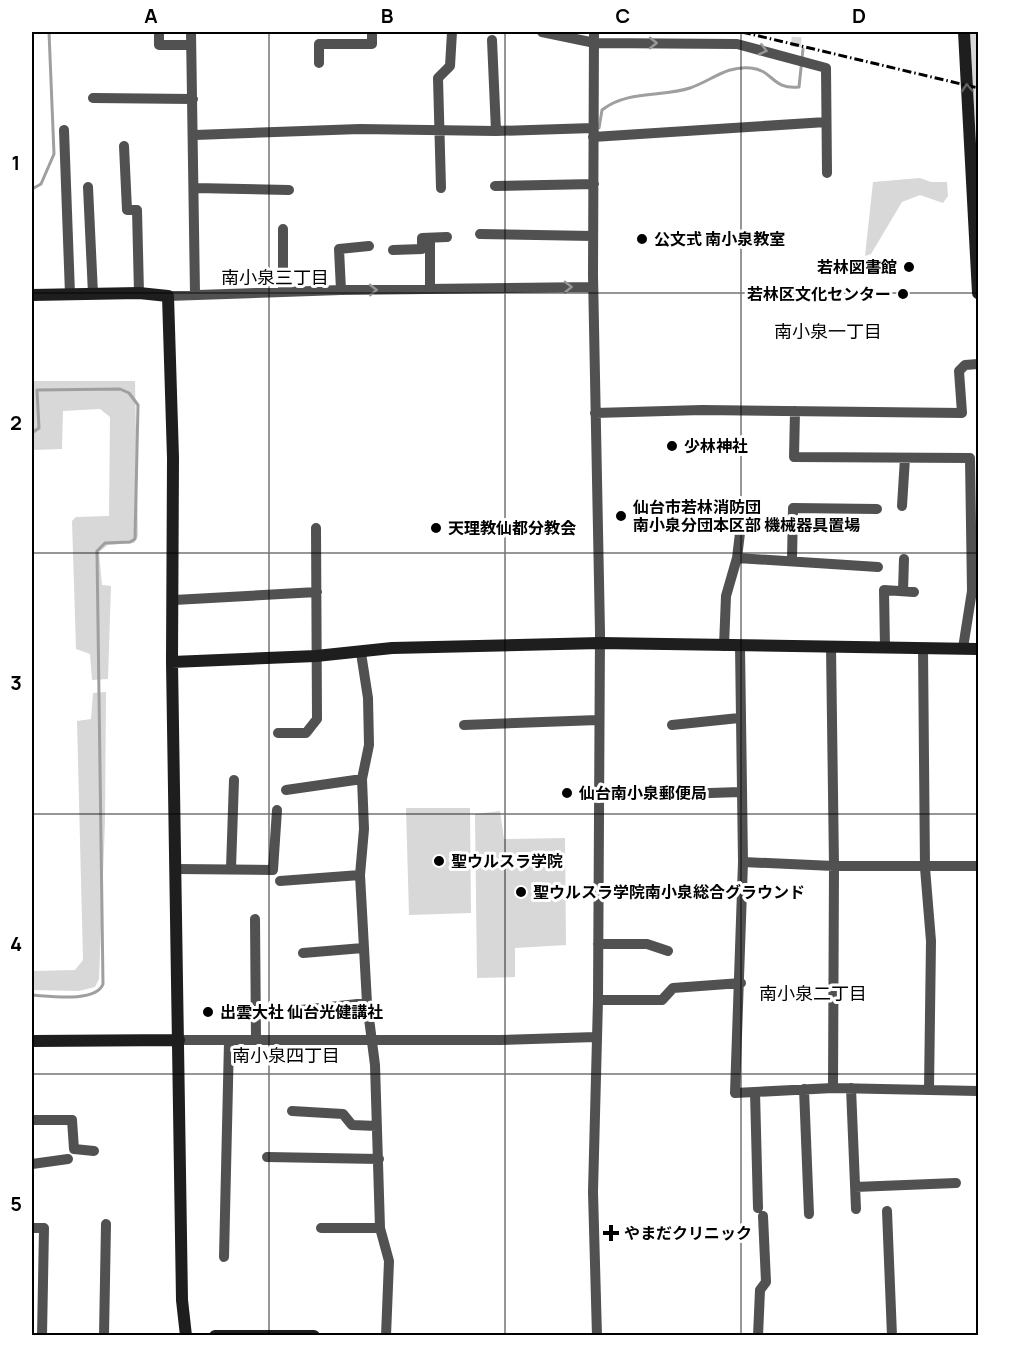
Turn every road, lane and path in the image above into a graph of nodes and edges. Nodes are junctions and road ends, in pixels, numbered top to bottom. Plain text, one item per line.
1 (159, 32) edge
2 (191, 32) edge
3 (372, 32) edge
4 (452, 32) edge
5 (542, 32) edge
6 (594, 32) edge
7 (964, 32) edge
8 (729, 37) edge
9 (492, 40) dead end
10 (595, 43) junction
11 (190, 45) junction
12 (319, 63) dead end
13 (93, 98) dead end
14 (193, 99) junction
15 (826, 122) junction
16 (64, 130) dead end
17 (440, 131) junction
18 (496, 131) junction
19 (593, 133) junction
20 (195, 135) junction
21 (124, 146) dead end
22 (827, 173) dead end
23 (594, 184) junction
24 (495, 186) dead end
25 (88, 187) dead end
26 (195, 188) junction
27 (441, 188) dead end
28 (289, 190) dead end
29 (283, 229) dead end
30 (480, 234) dead end
31 (593, 236) junction
32 (447, 237) dead end
33 (430, 238) junction
34 (369, 246) dead end
35 (393, 250) dead end
36 (593, 287) junction
37 (430, 288) junction
38 (341, 290) junction
39 (283, 292) junction
40 (139, 293) junction
41 (978, 293) edge
42 (70, 294) junction
43 (93, 294) junction
44 (195, 294) junction
45 (32, 296) edge
46 (168, 296) junction
47 (978, 364) edge
48 (795, 411) junction
49 (595, 413) junction
50 (905, 458) junction
51 (902, 506) dead end
52 (743, 508) dead end
53 (877, 509) dead end
54 (975, 512) edge
55 (316, 528) dead end
56 (737, 558) junction
57 (903, 559) dead end
58 (792, 560) junction
59 (878, 567) dead end
60 (316, 592) junction
61 (174, 600) junction
62 (600, 643) junction
63 (724, 646) junction
64 (740, 646) junction
65 (831, 647) junction
66 (885, 648) junction
67 (923, 648) junction
68 (963, 648) junction
69 (978, 649) edge
70 (361, 653) junction
71 (316, 656) junction
72 (172, 662) junction
73 (739, 718) junction
74 (598, 720) junction
75 (464, 725) dead end
76 (672, 725) dead end
77 (278, 733) dead end
78 (362, 779) junction
79 (234, 780) dead end
80 (286, 790) dead end
81 (740, 792) junction
82 (680, 794) dead end
83 (277, 810) dead end
84 (743, 862) junction
85 (834, 866) junction
86 (978, 866) edge
87 (231, 868) junction
88 (925, 868) junction
89 (177, 869) junction
90 (360, 875) junction
91 (280, 880) dead end
92 (255, 919) dead end
93 (598, 944) junction
94 (363, 948) junction
95 (668, 951) dead end
96 (303, 953) dead end
97 (741, 982) junction
98 (598, 1000) junction
99 (367, 1003) junction
100 (301, 1010) dead end
101 (597, 1037) junction
102 (373, 1038) junction
103 (180, 1040) junction
104 (256, 1040) junction
105 (32, 1041) edge
106 (229, 1041) junction
107 (833, 1088) junction
108 (851, 1088) junction
109 (804, 1089) junction
110 (929, 1089) junction
111 (978, 1091) edge
112 (755, 1092) junction
113 (292, 1111) dead end
114 (32, 1120) edge
115 (377, 1126) junction
116 (93, 1151) dead end
117 (267, 1157) dead end
118 (68, 1159) dead end
119 (379, 1159) junction
120 (32, 1164) edge
121 (956, 1183) dead end
122 (855, 1187) junction
123 (856, 1209) dead end
124 (887, 1211) dead end
125 (809, 1214) dead end
126 (106, 1224) dead end
127 (321, 1227) dead end
128 (32, 1228) edge
129 (380, 1228) junction
130 (224, 1257) dead end
131 (42, 1335) edge
132 (104, 1335) edge
133 (186, 1335) edge
134 (215, 1335) edge
135 (314, 1335) edge
136 (386, 1335) edge
137 (597, 1335) edge
138 (758, 1335) edge
139 (892, 1335) edge

1 - 11 street
2 - 11 street
3 - 12 street
4 - 17 street
5 - 10 street
6 - 10 street
41 -> 7 street
10 -> 8 street
8 -> 15 street
9 - 18 street
10 - 19 street
11 - 14 street
13 - 14 street
14 - 20 street
15 - 19 street
15 - 22 street
16 - 42 street
17 - 18 street
17 - 20 street
17 - 27 street
18 - 19 street
19 - 23 street
20 - 26 street
21 - 40 street
23 - 24 street
23 - 31 street
25 - 43 street
26 - 28 street
26 - 44 street
29 - 39 street
30 - 31 street
31 - 36 street
32 - 33 street
33 - 35 street
33 - 37 street
34 - 38 street
37 -> 36 street
36 - 49 street
38 -> 37 street
38 - 39 street
39 - 44 street
40 - 43 street
40 - 46 street
42 - 43 street
42 - 45 street
44 - 46 street
46 - 61 street
47 - 48 street
48 - 49 street
48 - 50 street
49 - 62 street
50 - 51 street
50 - 54 street
52 - 56 street
53 - 58 street
54 - 68 street
55 - 60 street
56 - 58 street
56 - 63 street
57 - 66 street
58 - 59 street
60 - 61 street
60 - 71 street
61 - 72 street
62 - 63 street
62 - 70 street
62 - 74 street
63 - 64 street
64 - 65 street
64 - 73 street
65 - 66 street
65 - 85 street
66 - 67 street
67 - 68 street
67 - 88 street
68 - 69 street
70 - 71 street
70 - 78 street
71 - 72 street
71 - 77 street
72 - 89 street
73 - 76 street
73 - 81 street
74 - 75 street
74 - 93 street
78 - 80 street
78 - 90 street
79 - 87 street
81 - 82 street
81 - 84 street
83 - 87 street
84 - 85 street
84 - 97 street
85 - 88 street
85 - 107 street
86 - 88 street
87 - 89 street
88 - 110 street
89 - 103 street
90 - 91 street
90 - 94 street
92 - 104 street
93 - 95 street
93 - 98 street
94 - 96 street
94 - 99 street
97 - 98 street
97 - 112 street
98 - 101 street
99 - 100 street
99 - 102 street
101 - 102 street
101 - 137 street
102 - 104 street
102 - 115 street
103 - 105 street
103 - 106 street
103 - 133 street
104 - 106 street
106 - 130 street
107 - 108 street
107 - 109 street
108 - 110 street
108 - 122 street
109 - 112 street
109 - 125 street
110 - 111 street
112 - 138 street
113 - 115 street
114 - 116 street
115 - 119 street
117 - 119 street
118 - 120 street
119 - 129 street
121 - 122 street
122 - 123 street
124 - 139 street
126 - 132 street
127 - 129 street
128 - 131 street
129 - 136 street
134 - 135 street

